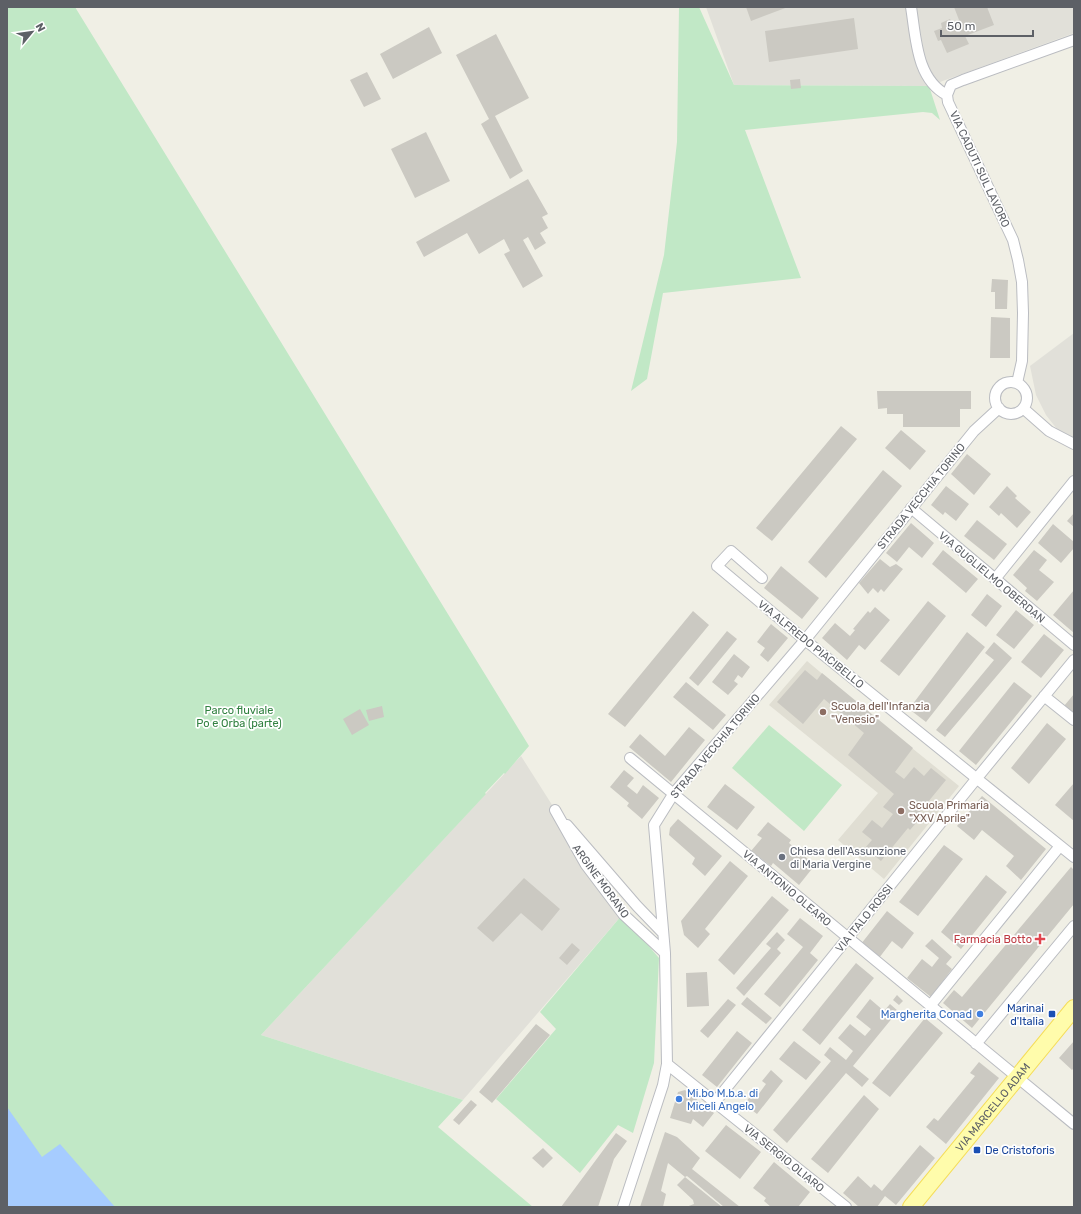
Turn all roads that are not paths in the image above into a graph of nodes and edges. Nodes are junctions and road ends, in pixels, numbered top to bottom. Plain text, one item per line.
1 (911, 7) edge
2 (1074, 40) edge
3 (947, 95) junction
4 (1017, 383) junction
5 (999, 408) junction
6 (1024, 409) junction
7 (1074, 444) edge
8 (1074, 482) edge
9 (911, 508) junction
10 (762, 578) dead end
11 (995, 579) junction
12 (805, 640) junction
13 (1074, 645) edge
14 (1074, 660) edge
15 (1044, 696) junction
16 (1074, 720) edge
17 (630, 758) dead end
18 (977, 778) junction
19 (674, 793) junction
20 (555, 810) dead end
21 (562, 820) junction
22 (1060, 846) junction
23 (1074, 857) edge
24 (1074, 926) edge
25 (663, 932) junction
26 (847, 939) junction
27 (665, 953) junction
28 (930, 1006) junction
29 (1074, 1008) edge
30 (976, 1044) junction
31 (667, 1064) junction
32 (1017, 1078) junction
33 (715, 1102) junction
34 (1074, 1124) edge
35 (623, 1207) edge
36 (846, 1207) edge
37 (911, 1207) edge

1 - 3 street
2 - 3 street
3 - 4 street, VIA CADUTI SUL LAVORO
4 - 5 street
4 - 6 street
5 - 6 street
5 - 9 street, STRADA VECCHIA TORINO
6 - 7 street
8 - 11 street
9 - 11 street, VIA GUGLIELMO OBERDAN
9 - 12 street, STRADA VECCHIA TORINO
10 - 12 street, VIA ALFREDO PIACIBELLO
11 - 13 street, VIA GUGLIELMO OBERDAN
12 - 18 street, VIA ALFREDO PIACIBELLO
12 - 19 street, STRADA VECCHIA TORINO
14 - 15 street, VIA ITALO ROSSI
15 - 16 street
15 - 18 street, VIA ITALO ROSSI
17 - 19 street, VIA ANTONIO OLEARO
18 - 22 street, VIA ALFREDO PIACIBELLO
18 - 26 street, VIA ITALO ROSSI
19 - 25 street, STRADA VECCHIA TORINO
19 - 26 street, VIA ANTONIO OLEARO
20 - 21 street, ARGINE MORANO
21 - 25 street, ARGINE MORANO
21 - 27 street, ARGINE MORANO
22 - 23 street, VIA ALFREDO PIACIBELLO
22 - 28 street
24 - 30 street
25 - 27 street, STRADA VECCHIA TORINO
26 - 28 street, VIA ANTONIO OLEARO
26 - 33 street, VIA ITALO ROSSI
27 - 31 street, STRADA VECCHIA TORINO
28 - 30 street, VIA ANTONIO OLEARO
29 - 32 main road, VIA MARCELLO ADAM
30 - 32 street, VIA ANTONIO OLEARO
31 - 33 street, VIA SERGIO OLIARO
31 - 35 street, STRADA VECCHIA TORINO
32 - 34 street, VIA ANTONIO OLEARO
32 - 37 main road, VIA MARCELLO ADAM
33 - 36 street, VIA SERGIO OLIARO

